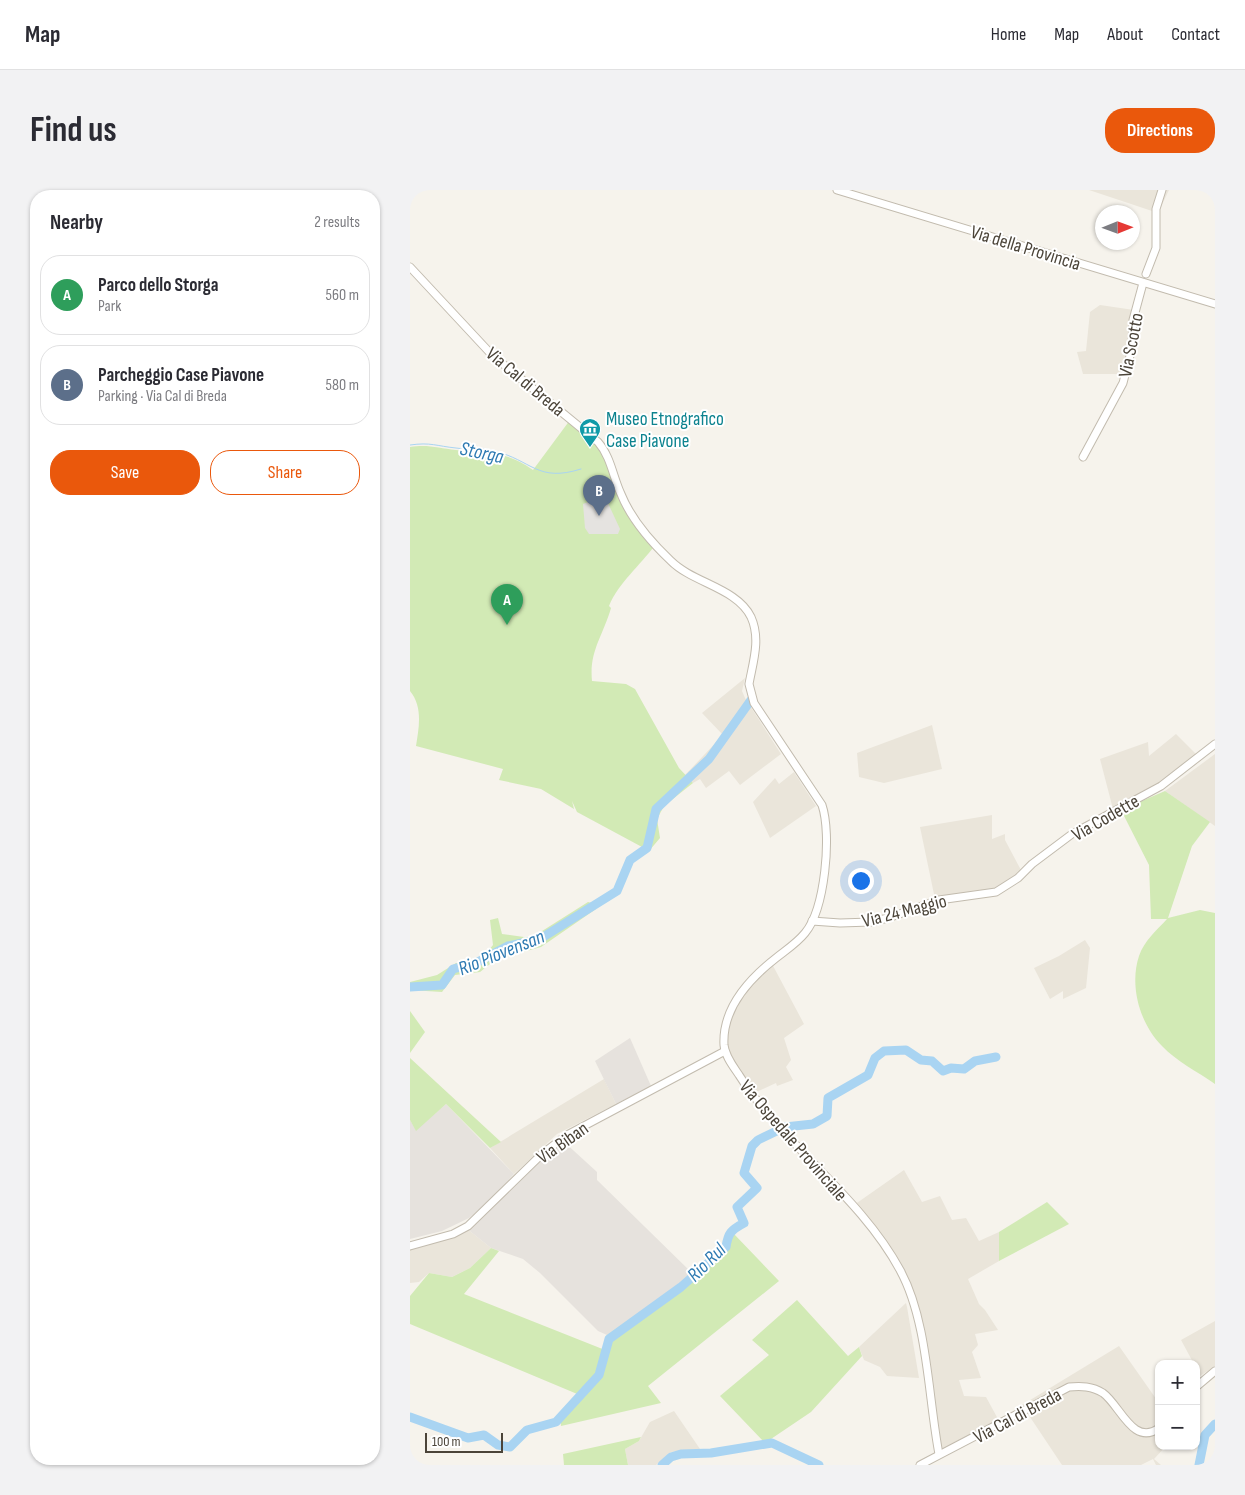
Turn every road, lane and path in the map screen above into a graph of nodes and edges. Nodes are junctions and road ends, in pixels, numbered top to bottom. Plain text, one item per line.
1 (837, 190) edge
2 (1162, 190) edge
3 (410, 267) edge
4 (1146, 274) dead end
5 (1142, 283) junction
6 (1215, 304) edge
7 (1083, 457) dead end
8 (1215, 744) edge
9 (996, 892) joint
10 (812, 921) junction
11 (725, 1051) junction
12 (410, 1246) edge
13 (1215, 1371) edge
14 (1200, 1384) edge
15 (1155, 1430) edge
16 (940, 1454) junction
17 (920, 1465) edge

1 - 5 street, Via della Provincia
2 - 4 street
3 - 10 street, Via Cal di Breda
5 - 6 street, Via della Provincia
5 - 7 street, Via Scotto
8 - 9 street, Via Codette
9 - 10 street, Via 24 Maggio
10 - 11 street
11 - 12 street, Via Biban
11 - 16 street, Via Ospedale Provinciale
13 - 14 street
15 - 16 street, Via Cal di Breda
16 - 17 street, Via Cal di Breda

